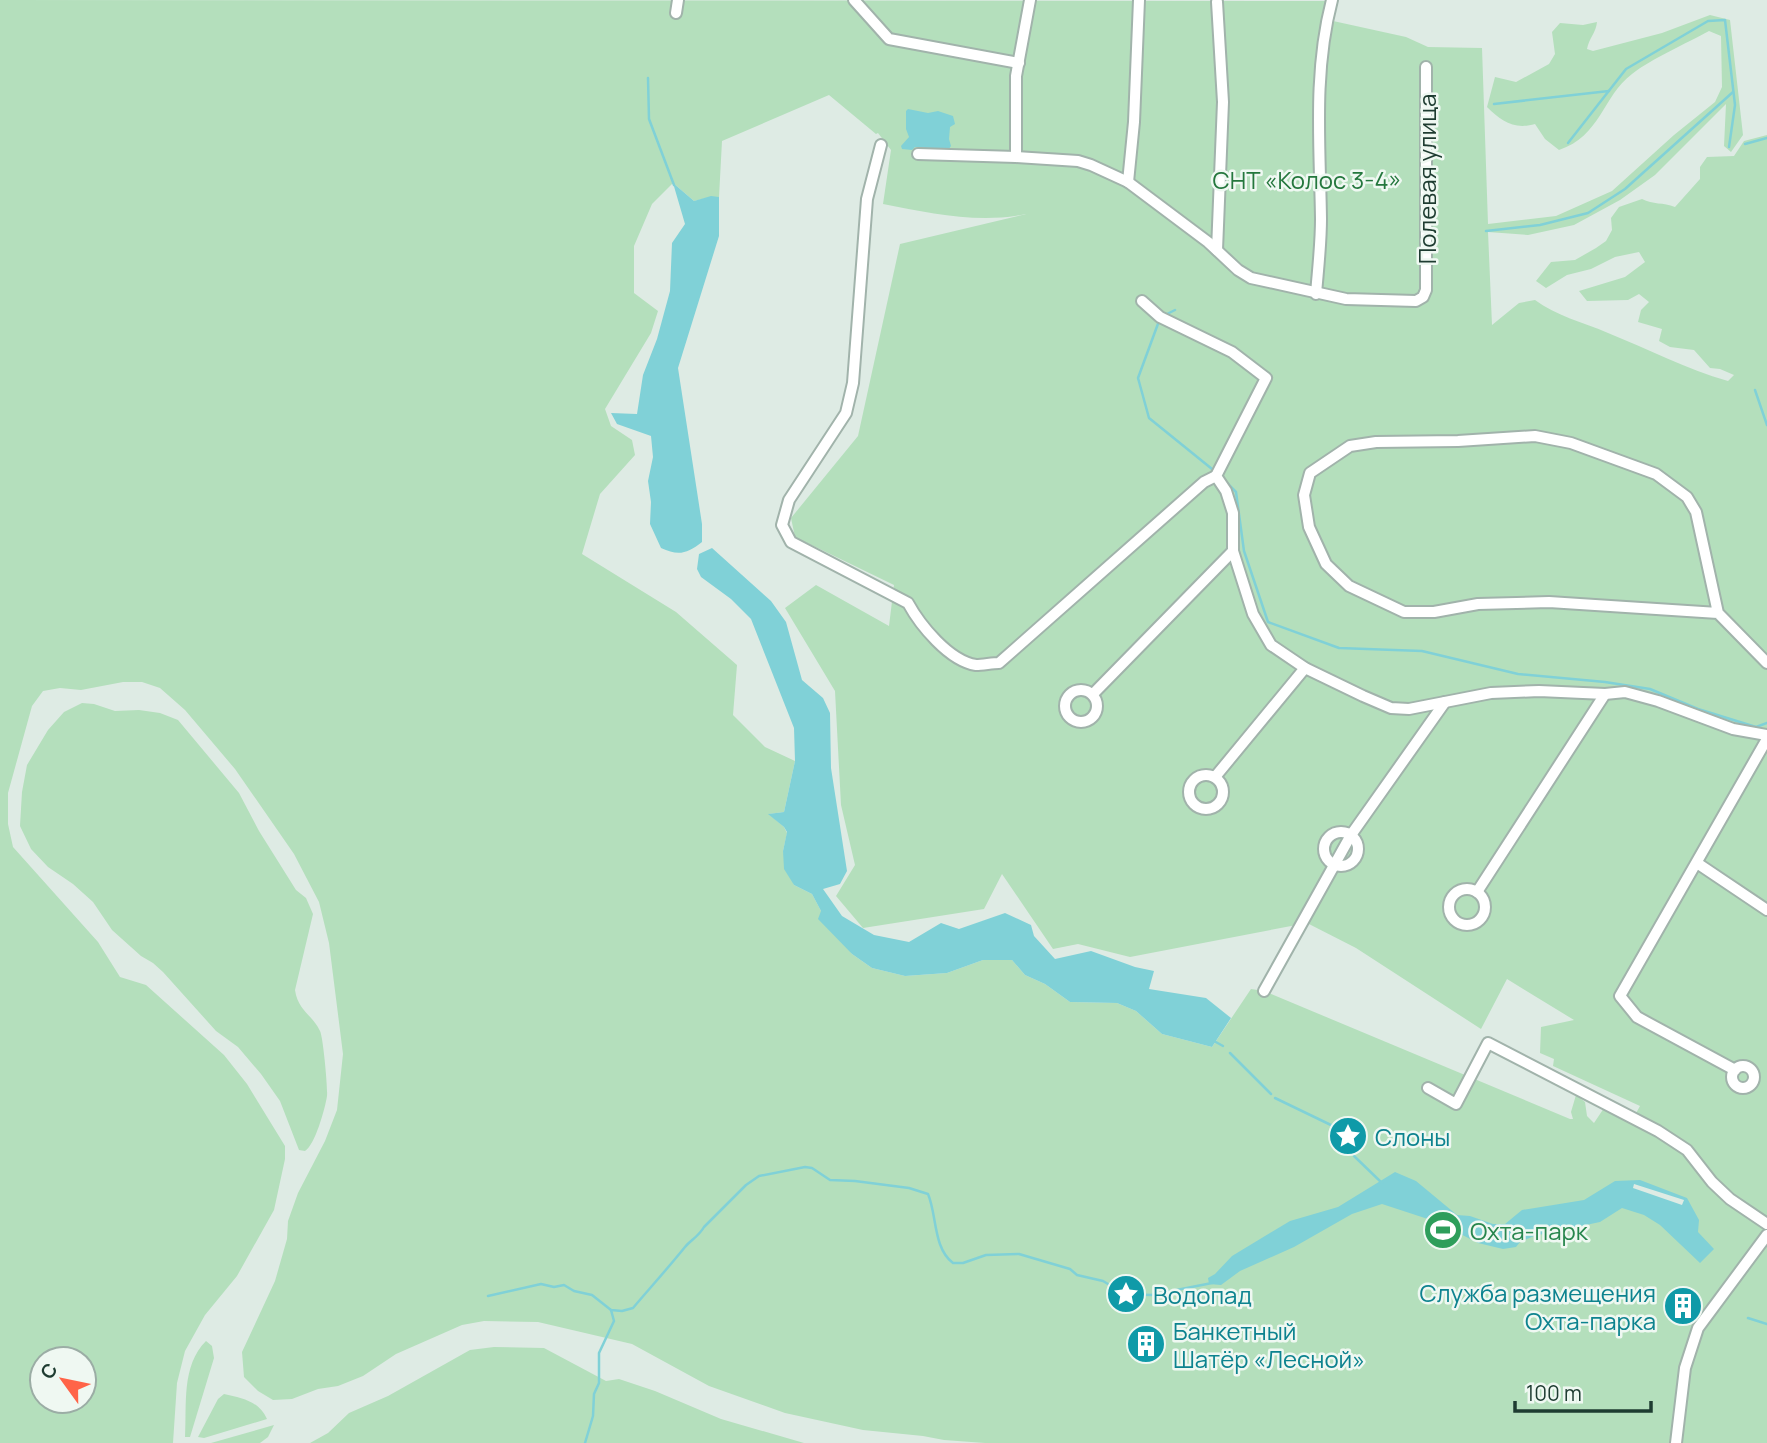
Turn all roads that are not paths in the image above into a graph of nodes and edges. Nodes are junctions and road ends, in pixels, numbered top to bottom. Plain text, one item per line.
1 (678, 0) edge
2 (854, 0) edge
3 (1030, 0) edge
4 (1139, 0) edge
5 (1332, 0) edge
6 (1217, 2) edge
7 (677, 13) dead end
8 (1019, 63) junction
9 (1426, 67) dead end
10 (881, 145) dead end
11 (918, 154) dead end
12 (1016, 157) junction
13 (1128, 182) junction
14 (1217, 250) junction
15 (1316, 294) junction
16 (1142, 301) dead end
17 (1217, 474) junction
18 (1233, 551) junction
19 (1718, 613) junction
20 (1767, 663) edge
21 (1305, 668) junction
22 (1093, 694) dead end
23 (1605, 694) junction
24 (1445, 702) junction
25 (1767, 737) edge
26 (1215, 776) dead end
27 (1351, 835) junction
28 (1698, 863) junction
29 (1334, 865) junction
30 (1477, 892) dead end
31 (1767, 910) edge
32 (1264, 991) dead end
33 (1735, 1070) dead end
34 (1428, 1088) dead end
35 (1767, 1224) edge
36 (1767, 1235) edge
37 (1676, 1443) edge

1 - 7 street
2 - 8 street
3 - 8 street
4 - 13 street
5 - 15 street
6 - 14 street
8 - 12 street
9 - 15 street, Полевая улица
10 - 17 street
11 - 12 street
12 - 13 street
13 - 14 street
14 - 15 street
16 - 17 street
17 - 18 street
18 - 21 street
18 - 22 street
19 - 19 street
19 - 20 street
21 - 24 street
21 - 26 street
23 - 24 street
23 - 25 street
23 - 30 street
24 - 27 street
25 - 28 street
27 - 29 street
27 - 29 street
28 - 31 street
28 - 33 street
29 - 32 street
34 - 35 street
36 - 37 street

